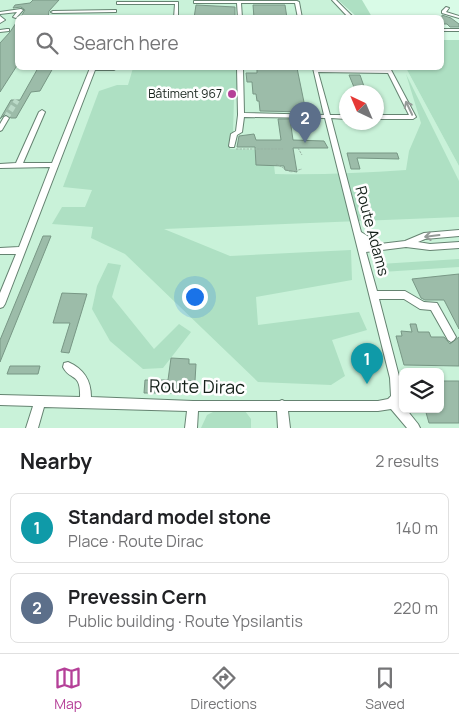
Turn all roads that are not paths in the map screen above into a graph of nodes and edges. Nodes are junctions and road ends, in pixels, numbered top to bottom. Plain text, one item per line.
1 (334, 0) edge
2 (230, 1) edge
3 (119, 2) edge
4 (195, 2) dead end
5 (239, 2) junction
6 (447, 8) dead end
7 (115, 11) junction
8 (53, 12) dead end
9 (17, 15) edge
10 (114, 15) edge
11 (176, 15) edge
12 (240, 15) edge
13 (299, 15) edge
14 (349, 15) edge
15 (459, 17) edge
16 (2, 19) edge
17 (0, 30) edge
18 (7, 30) dead end
19 (444, 30) edge
20 (459, 30) edge
21 (92, 70) edge
22 (240, 70) edge
23 (315, 70) edge
24 (390, 70) edge
25 (42, 112) dead end
26 (241, 114) junction
27 (327, 116) junction
28 (339, 117) edge
29 (384, 117) edge
30 (6, 118) tunnel mouth
31 (0, 129) edge
32 (232, 146) road end
33 (55, 165) junction
34 (0, 166) edge
35 (18, 166) junction
36 (459, 233) edge
37 (358, 234) junction
38 (406, 244) junction
39 (459, 245) edge
40 (379, 247) junction
41 (362, 249) junction
42 (20, 250) junction
43 (0, 251) edge
44 (374, 295) junction
45 (0, 304) edge
46 (451, 337) dead end
47 (68, 367) dead end
48 (0, 400) edge
49 (40, 402) junction
50 (393, 402) junction
51 (85, 403) junction
52 (282, 405) junction
53 (193, 406) junction
54 (32, 428) edge
55 (191, 428) edge
56 (284, 428) edge
57 (414, 428) edge

1 - 14 street
2 - 4 street
2 - 5 street
3 - 7 street
3 - 11 street
5 - 12 street
5 - 13 street
6 - 15 street
7 - 8 street
7 - 10 street
9 - 16 street
17 - 18 street
19 - 20 street
21 - 33 street
22 - 26 street
23 - 27 street, Route Adams
29 -> 24 street
25 - 35 street
26 - 27 street
26 - 32 street
27 - 28 street
27 - 37 street, Route Adams
30 - 31 street
33 - 35 street
33 - 42 street
34 - 35 street
36 -> 38 street
37 - 40 street
37 - 41 street, Route Adams
38 - 39 street
38 - 40 street
40 - 41 street
41 - 44 street, Route Adams
42 - 43 street
42 - 45 street
44 - 46 street
44 - 50 street, Route Adams
47 - 51 street
48 - 49 street, Route Dirac
49 - 51 street, Route Dirac
49 - 54 street
50 - 52 street, Route Dirac
50 - 57 street
51 - 53 street, Route Dirac
52 - 53 street, Route Dirac
52 - 56 street
53 - 55 street

